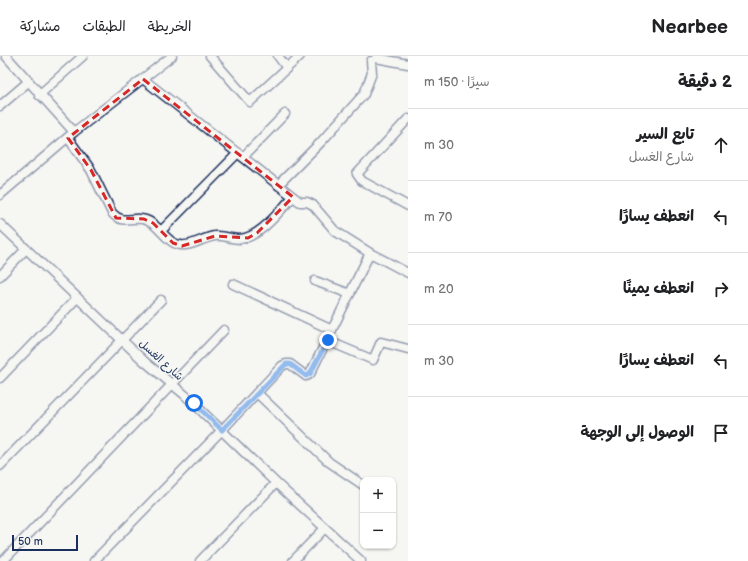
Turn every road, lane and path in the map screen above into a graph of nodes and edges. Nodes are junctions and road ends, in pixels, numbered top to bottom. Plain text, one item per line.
1 (6, 56) edge
2 (83, 56) edge
3 (172, 56) edge
4 (210, 56) edge
5 (278, 56) edge
6 (300, 56) edge
7 (372, 58) edge
8 (408, 64) edge
9 (287, 68) junction
10 (143, 79) junction
11 (28, 82) junction
12 (39, 95) junction
13 (0, 106) edge
14 (285, 114) dead end
15 (408, 120) edge
16 (71, 135) junction
17 (240, 155) junction
18 (278, 185) junction
19 (0, 195) edge
20 (293, 197) junction
21 (408, 206) edge
22 (0, 224) edge
23 (161, 231) junction
24 (26, 249) junction
25 (370, 253) junction
26 (408, 273) edge
27 (0, 276) edge
28 (315, 281) dead end
29 (233, 284) dead end
30 (350, 294) junction
31 (77, 298) junction
32 (161, 300) dead end
33 (224, 330) dead end
34 (332, 330) junction
35 (123, 340) junction
36 (328, 340) junction
37 (408, 349) edge
38 (0, 378) edge
39 (172, 385) junction
40 (257, 393) junction
41 (222, 430) junction
42 (0, 466) edge
43 (276, 483) junction
44 (360, 483) edge
45 (325, 528) junction
46 (3, 561) edge
47 (94, 561) edge
48 (200, 561) edge
49 (293, 561) edge
50 (361, 561) edge

1 - 11 street
2 - 12 street
3 - 10 street
4 - 9 street
5 - 9 street
6 - 9 street
7 - 8 street
7 - 18 street
10 - 16 street
10 - 17 street
11 - 12 street
11 - 13 street
12 - 16 street
14 - 17 street
15 - 21 street
16 - 19 street
16 - 23 street
17 - 18 street
17 - 23 street
18 - 20 street
20 - 23 street
20 - 25 street
22 - 24 street, شارع الغسل
24 - 27 street
24 - 31 street, شارع الغسل
25 - 26 street
25 - 30 street
28 - 30 street
29 - 34 street
30 - 34 street
31 - 35 street, شارع الغسل
31 - 38 street
32 - 35 street
33 - 39 street
34 - 36 street
35 - 39 street, شارع الغسل
35 - 42 street
36 - 37 street
36 - 40 street
39 - 41 street, شارع الغسل
39 - 46 street
40 - 41 street
40 - 44 street
41 - 43 street, شارع الغسل
41 - 47 street
43 - 45 street, شارع الغسل
43 - 48 street
45 - 49 street
45 - 50 street, شارع الغسل

